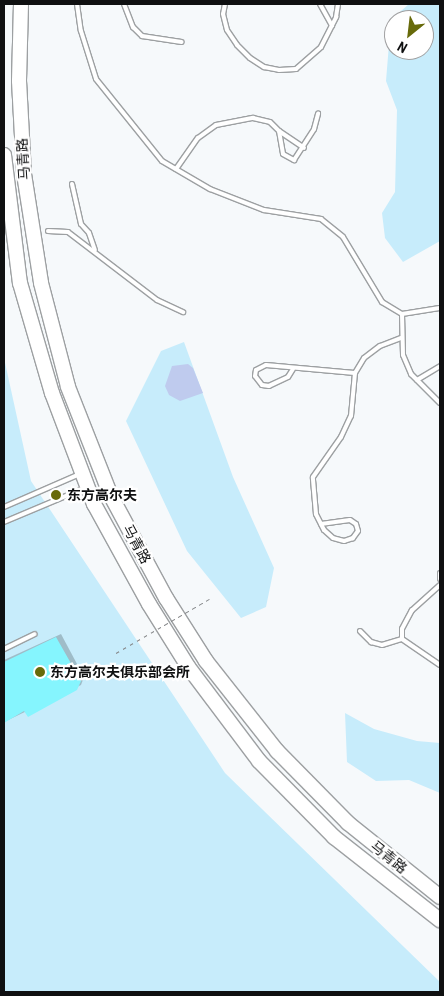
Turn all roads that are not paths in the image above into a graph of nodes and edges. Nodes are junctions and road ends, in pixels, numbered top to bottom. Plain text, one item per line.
1 (22, 4) edge
2 (77, 4) edge
3 (124, 4) edge
4 (226, 4) edge
5 (320, 4) edge
6 (338, 4) edge
7 (332, 26) junction
8 (182, 42) dead end
9 (318, 114) dead end
10 (279, 131) junction
11 (304, 148) junction
12 (4, 155) edge
13 (176, 169) junction
14 (72, 184) dead end
15 (48, 231) dead end
16 (95, 250) junction
17 (440, 308) edge
18 (184, 312) dead end
19 (402, 314) junction
20 (401, 338) junction
21 (440, 366) edge
22 (293, 368) junction
23 (356, 373) junction
24 (416, 380) junction
25 (440, 403) edge
26 (82, 473) junction
27 (87, 487) junction
28 (4, 507) edge
29 (4, 522) edge
30 (321, 524) junction
31 (440, 573) edge
32 (440, 579) edge
33 (440, 585) edge
34 (360, 631) dead end
35 (35, 634) dead end
36 (402, 639) junction
37 (4, 649) edge
38 (440, 665) edge
39 (440, 897) edge
40 (440, 920) edge

1 - 39 highway, 马青路
2 - 13 lane
3 - 8 lane
4 - 7 lane
5 - 7 lane
6 - 7 lane
9 - 11 lane
10 - 11 lane
10 - 11 lane
10 - 13 lane
12 - 26 highway, 马青路
13 - 19 lane
14 - 16 lane
15 - 16 lane
16 - 18 lane
17 - 19 lane
19 - 20 lane
20 - 23 lane
20 - 24 lane
21 - 24 lane
22 - 22 lane
22 - 23 lane
23 - 30 lane
24 - 25 lane
26 - 27 highway, 马青路
26 - 28 lane
27 - 29 lane
27 - 40 highway, 马青路
30 - 30 lane
31 - 32 lane
33 - 36 lane
34 - 36 lane
35 - 37 lane
36 - 38 lane

